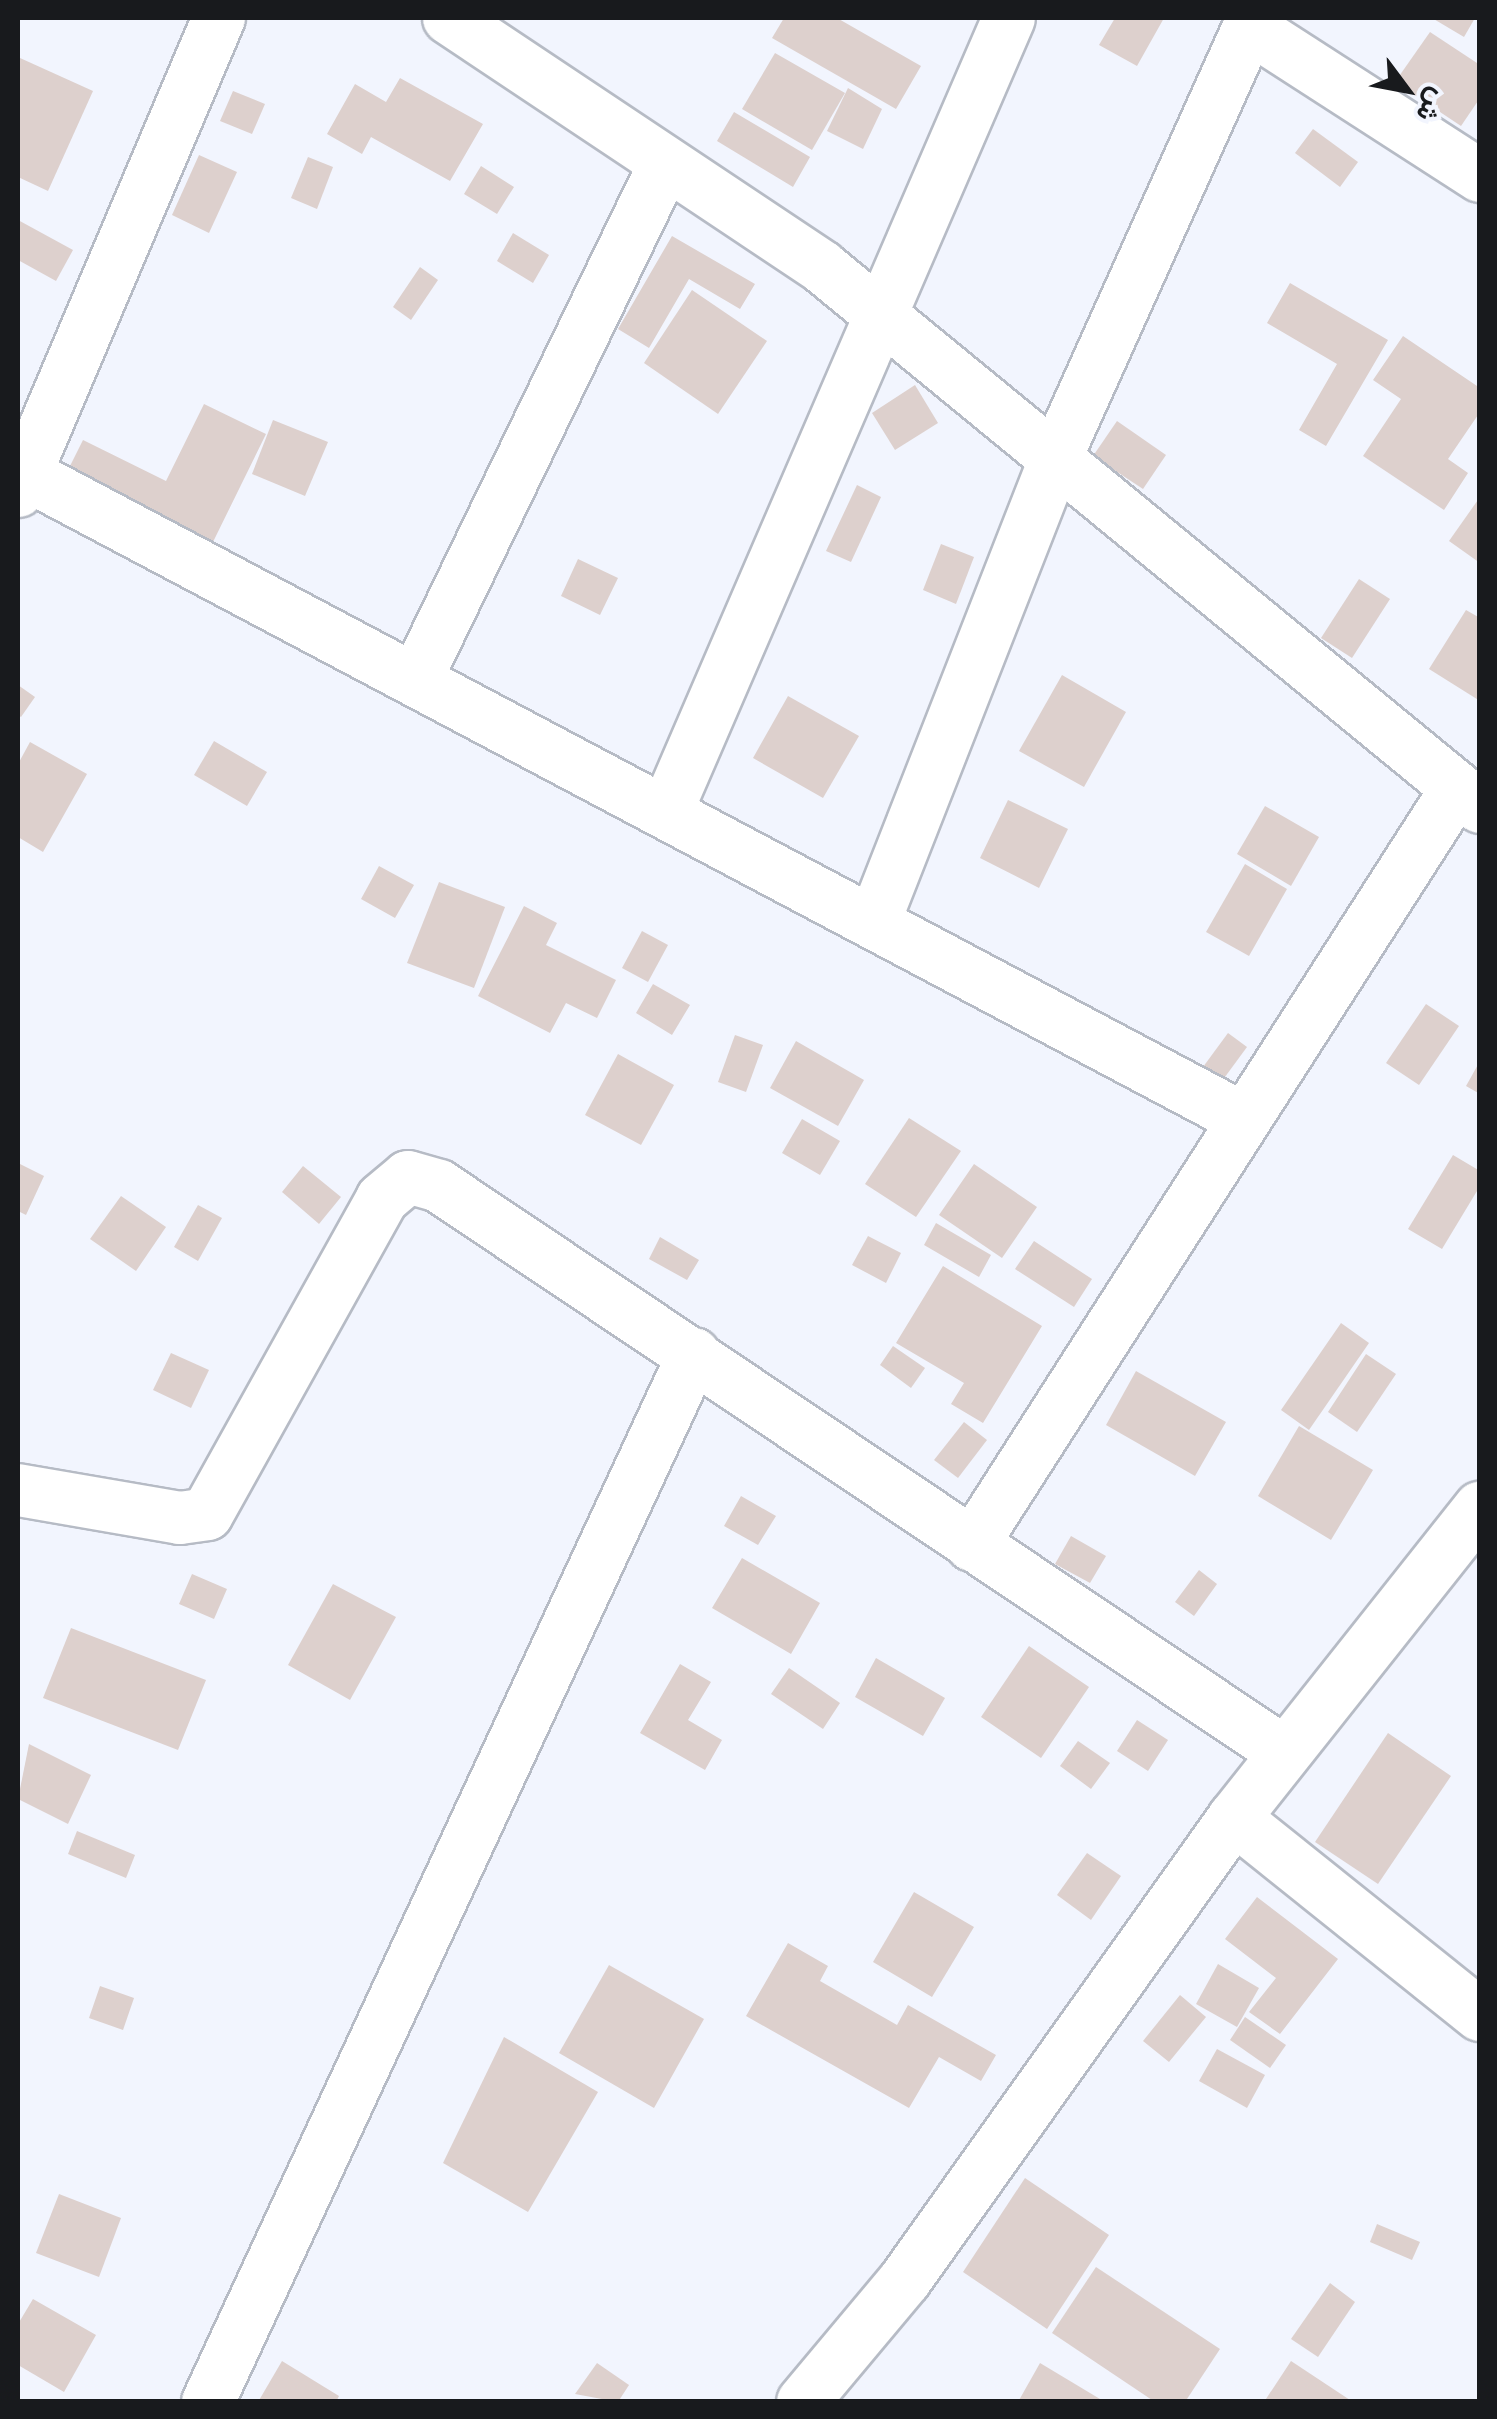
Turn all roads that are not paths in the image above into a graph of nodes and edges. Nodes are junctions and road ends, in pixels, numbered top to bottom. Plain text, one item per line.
1 (219, 18) edge
2 (450, 18) edge
3 (1009, 18) edge
4 (1251, 22) edge
5 (666, 164) junction
6 (1480, 176) edge
7 (881, 313) junction
8 (1055, 460) junction
9 (20, 478) edge
10 (416, 677) junction
11 (1468, 798) edge
12 (668, 808) junction
13 (874, 922) junction
14 (1244, 1119) junction
15 (694, 1354) junction
16 (18, 1490) edge
17 (1480, 1508) edge
18 (972, 1545) junction
19 (1284, 1753) junction
20 (1234, 1818) junction
21 (1480, 2016) edge
22 (208, 2402) edge
23 (803, 2402) edge

1 - 9 street
2 - 5 street
3 - 7 street
4 - 6 street
4 - 8 street
5 - 7 street
5 - 10 street
7 - 8 street
7 - 12 street
8 - 11 street
8 - 13 street
9 - 10 street
10 - 12 street
11 - 14 street
12 - 13 street
13 - 14 street
14 - 18 street
15 - 16 street
15 - 18 street
15 - 22 street
17 - 19 street
18 - 19 street
19 - 20 street
20 - 21 street
20 - 23 street

